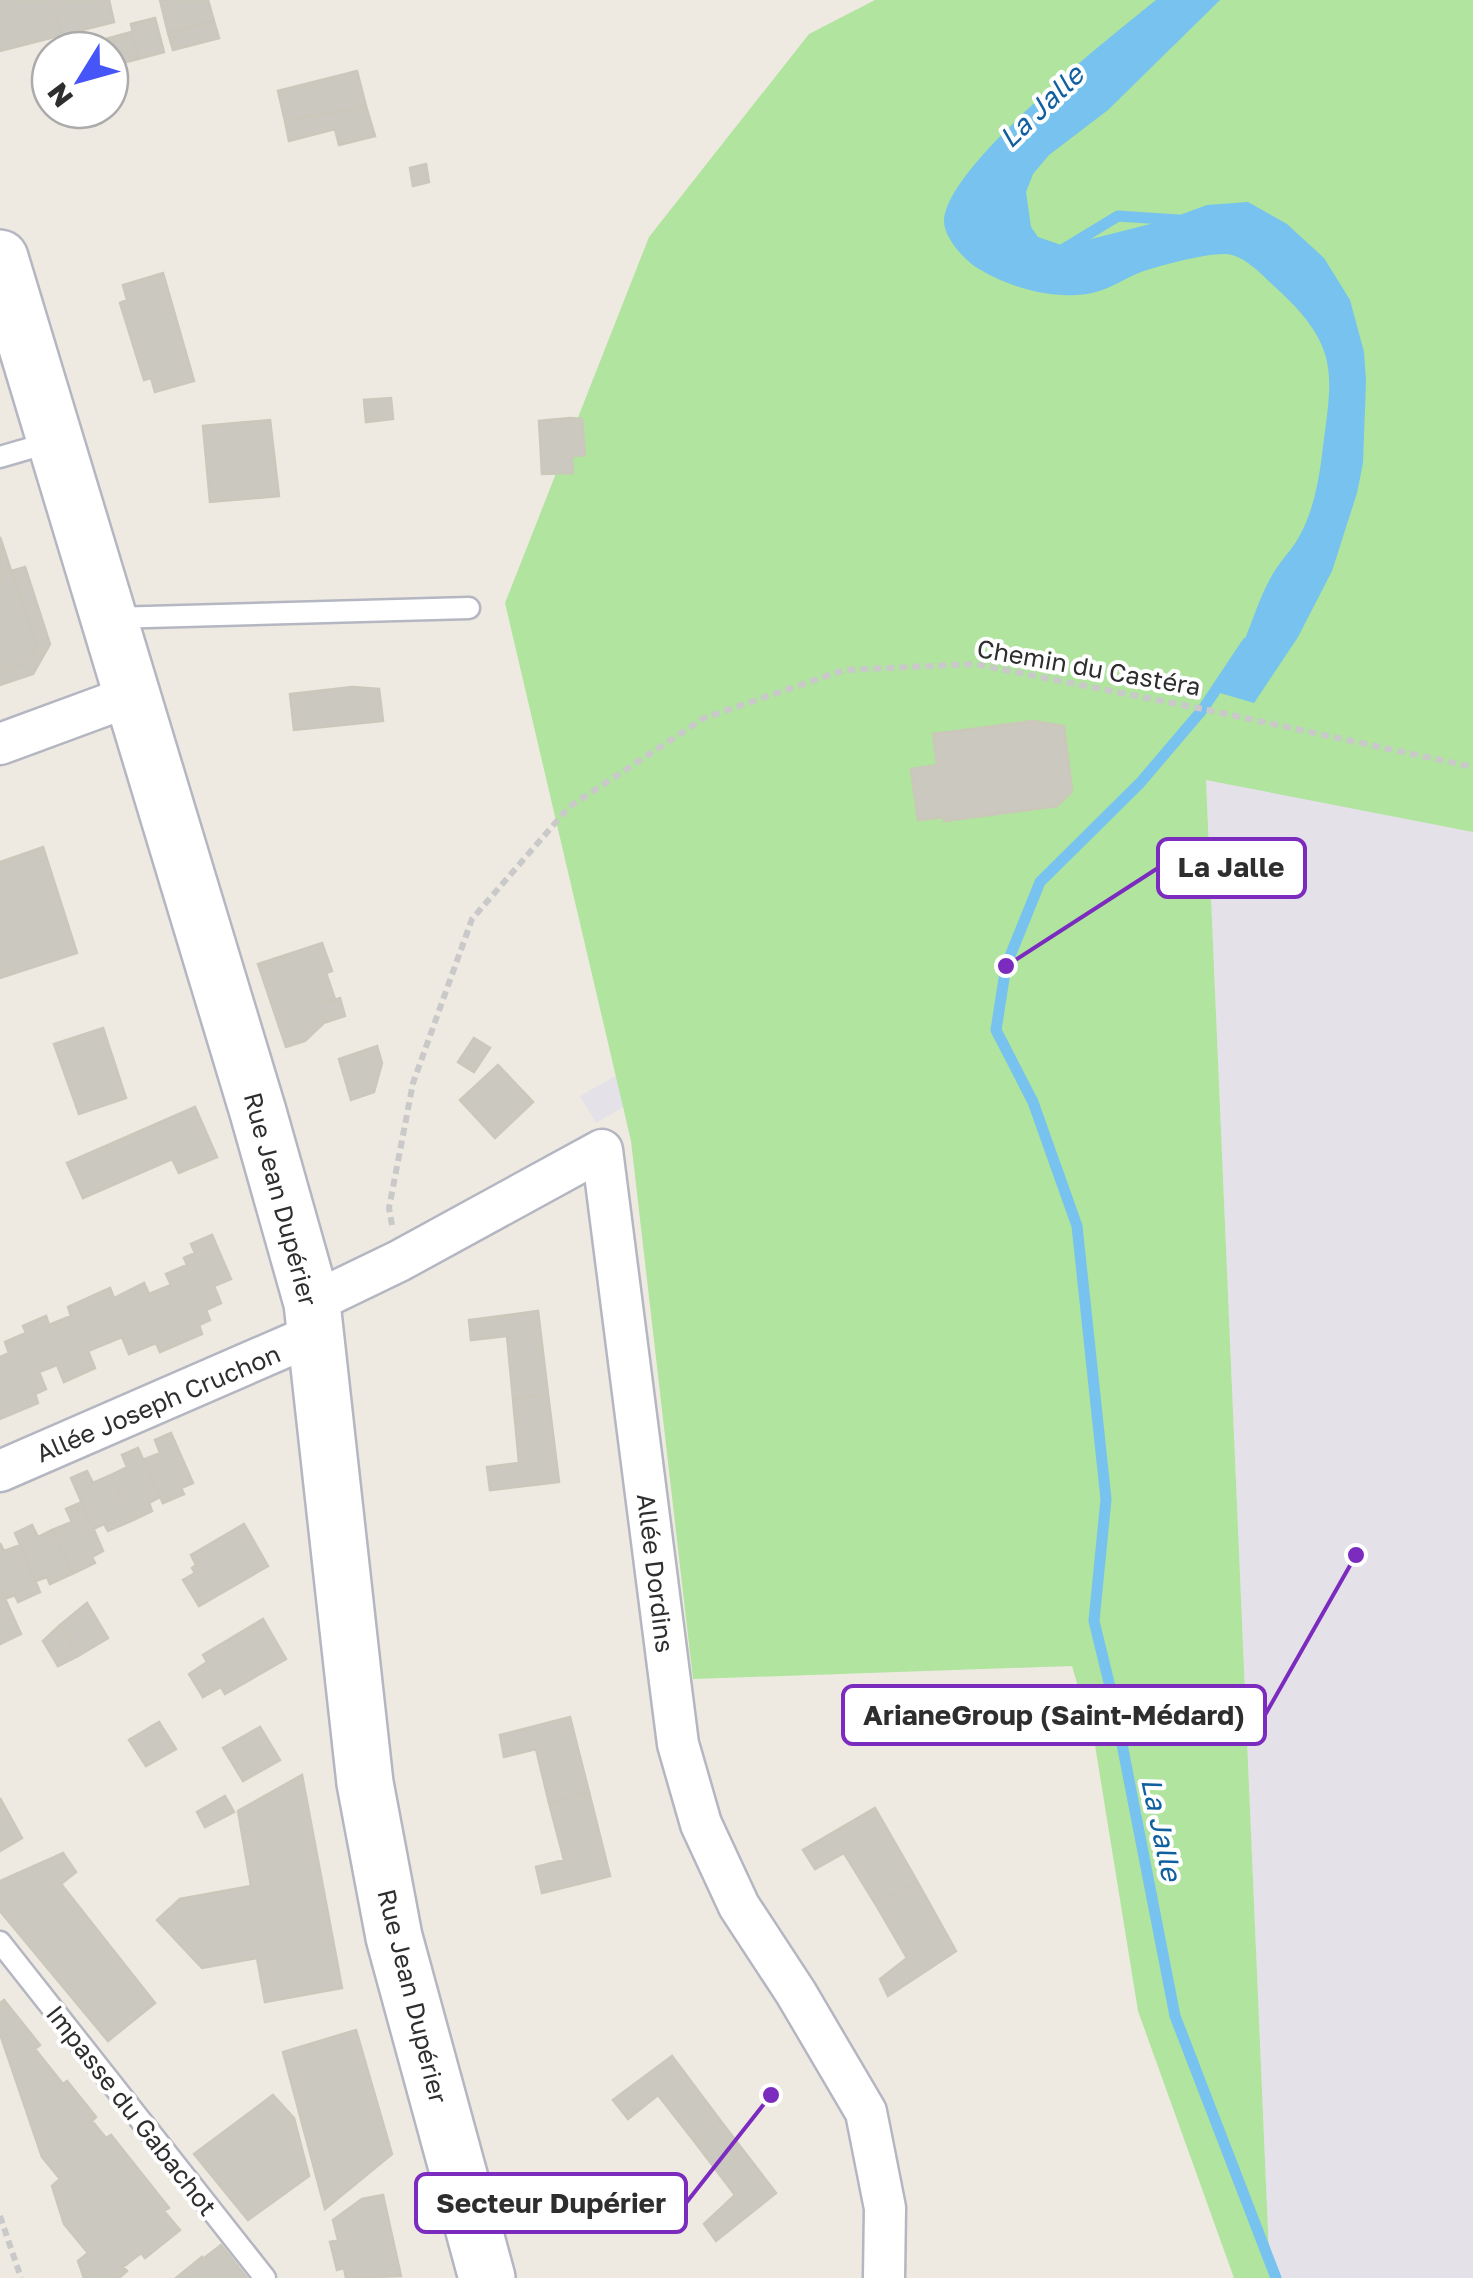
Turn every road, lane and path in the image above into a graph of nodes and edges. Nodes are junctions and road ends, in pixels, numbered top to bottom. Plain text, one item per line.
1 (0, 258) edge
2 (55, 441) junction
3 (0, 457) edge
4 (468, 608) dead end
5 (106, 618) junction
6 (133, 695) junction
7 (0, 744) edge
8 (1473, 768) edge
9 (398, 1261) junction
10 (313, 1318) junction
11 (0, 1470) edge
12 (0, 1942) edge
13 (0, 2216) edge
14 (21, 2278) edge
15 (265, 2278) edge
16 (488, 2278) edge
17 (884, 2278) edge

1 - 2 street, Rue Jean Dupérier
2 - 3 lane
2 - 5 street, Rue Jean Dupérier
4 - 5 lane
5 - 6 street, Rue Jean Dupérier
6 - 7 street
6 - 10 street, Rue Jean Dupérier
8 - 9 path, Chemin du Castéra
9 - 10 street, Allée Dordins
9 - 17 street, Allée Dordins
10 - 11 street, Allée Joseph Cruchon
10 - 16 street, Rue Jean Dupérier
12 - 15 lane, Impasse du Gabachot
13 - 14 path

